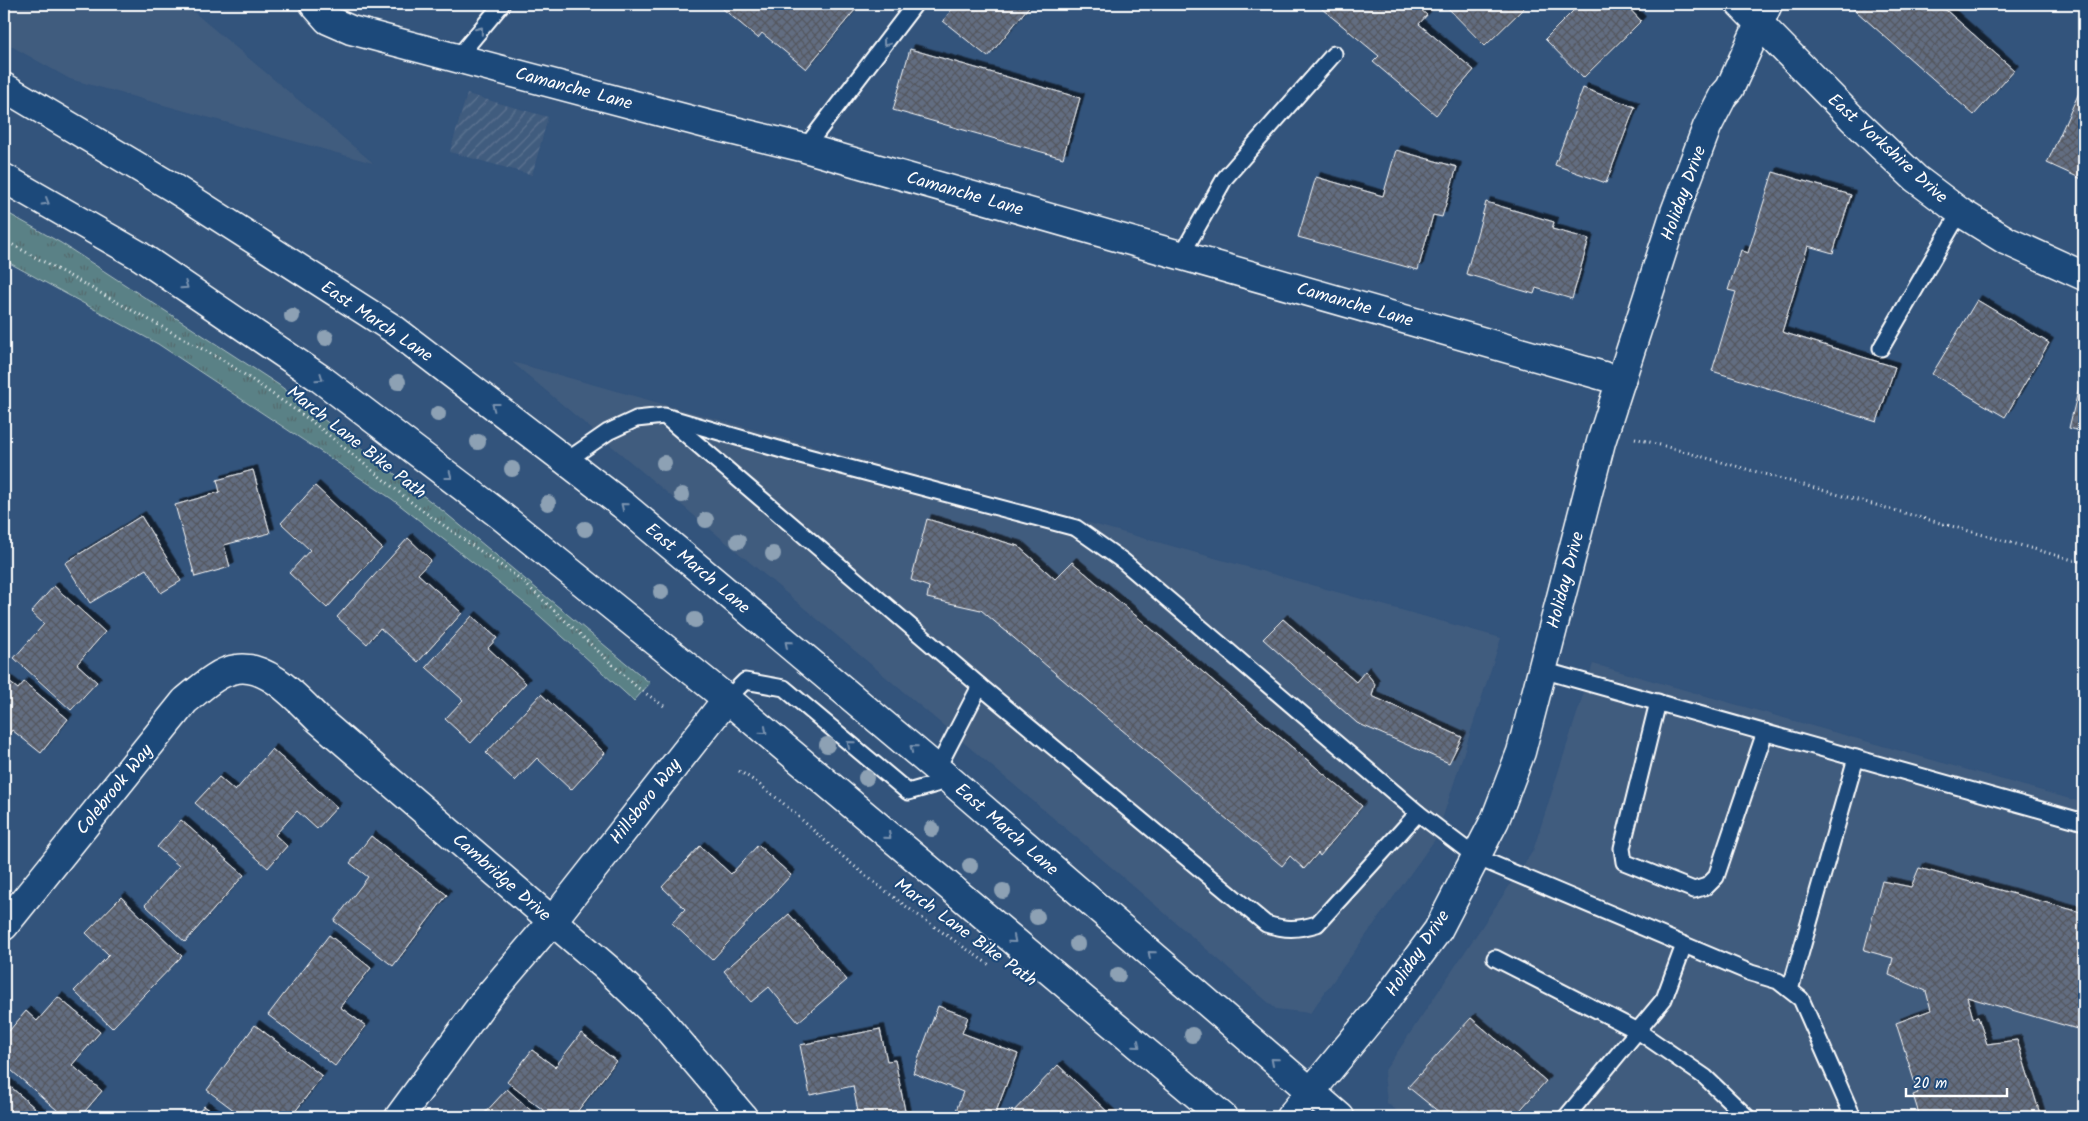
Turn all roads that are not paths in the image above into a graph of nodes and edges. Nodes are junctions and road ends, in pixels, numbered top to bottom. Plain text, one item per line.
1 (314, 4) edge
2 (502, 4) edge
3 (915, 4) edge
4 (1740, 4) edge
5 (1763, 14) edge
6 (1334, 54) dead end
7 (458, 57) junction
8 (4, 87) edge
9 (805, 148) junction
10 (4, 178) edge
11 (1960, 212) junction
12 (1182, 254) junction
13 (2084, 276) edge
14 (1881, 348) dead end
15 (1621, 381) junction
16 (664, 416) junction
17 (566, 461) junction
18 (238, 668) joint
19 (1542, 670) junction
20 (980, 686) junction
21 (727, 699) junction
22 (1658, 702) junction
23 (1765, 732) junction
24 (1856, 758) junction
25 (943, 774) junction
26 (1418, 813) junction
27 (2084, 822) edge
28 (1476, 856) junction
29 (553, 920) junction
30 (4, 926) edge
31 (1684, 945) junction
32 (1495, 958) dead end
33 (1790, 990) junction
34 (1638, 1031) junction
35 (1311, 1092) junction
36 (399, 1117) edge
37 (743, 1117) edge
38 (1223, 1117) edge
39 (1290, 1117) edge
40 (1340, 1117) edge
41 (1566, 1117) edge
42 (1747, 1117) edge
43 (1853, 1117) edge

1 - 7 street, Camanche Lane
7 -> 2 lane
3 -> 9 lane
4 - 5 street, East Yorkshire Drive
5 - 11 street, East Yorkshire Drive
5 - 15 street, Holiday Drive
6 - 12 lane
7 - 9 street, Camanche Lane
17 -> 8 street, East March Lane
9 - 12 street, Camanche Lane
10 -> 21 street
11 - 13 street, East Yorkshire Drive
11 - 14 lane
12 - 15 street, Camanche Lane
15 - 19 street, Holiday Drive
16 - 17 lane
16 - 20 lane
16 - 26 lane
25 -> 17 street, East March Lane
18 - 29 street, Cambridge Drive
18 - 30 street, Colebrook Way
19 - 22 lane
19 - 28 street, Holiday Drive
20 - 25 lane
20 - 26 lane
25 -> 21 lane, Hillsboro Way
21 - 29 street, Hillsboro Way
21 -> 38 street
22 - 23 lane
22 - 23 lane
23 - 24 lane
24 - 27 lane
24 - 33 lane
35 -> 25 street, East March Lane
26 - 28 lane
28 - 31 lane
28 - 35 street, Holiday Drive
29 - 36 street, Hillsboro Way
29 - 37 street, Cambridge Drive
31 - 33 lane
31 - 34 lane
32 - 34 lane
33 - 43 lane
34 - 41 lane
34 - 42 lane
35 - 39 street, Holiday Drive
35 - 40 street, East March Lane

